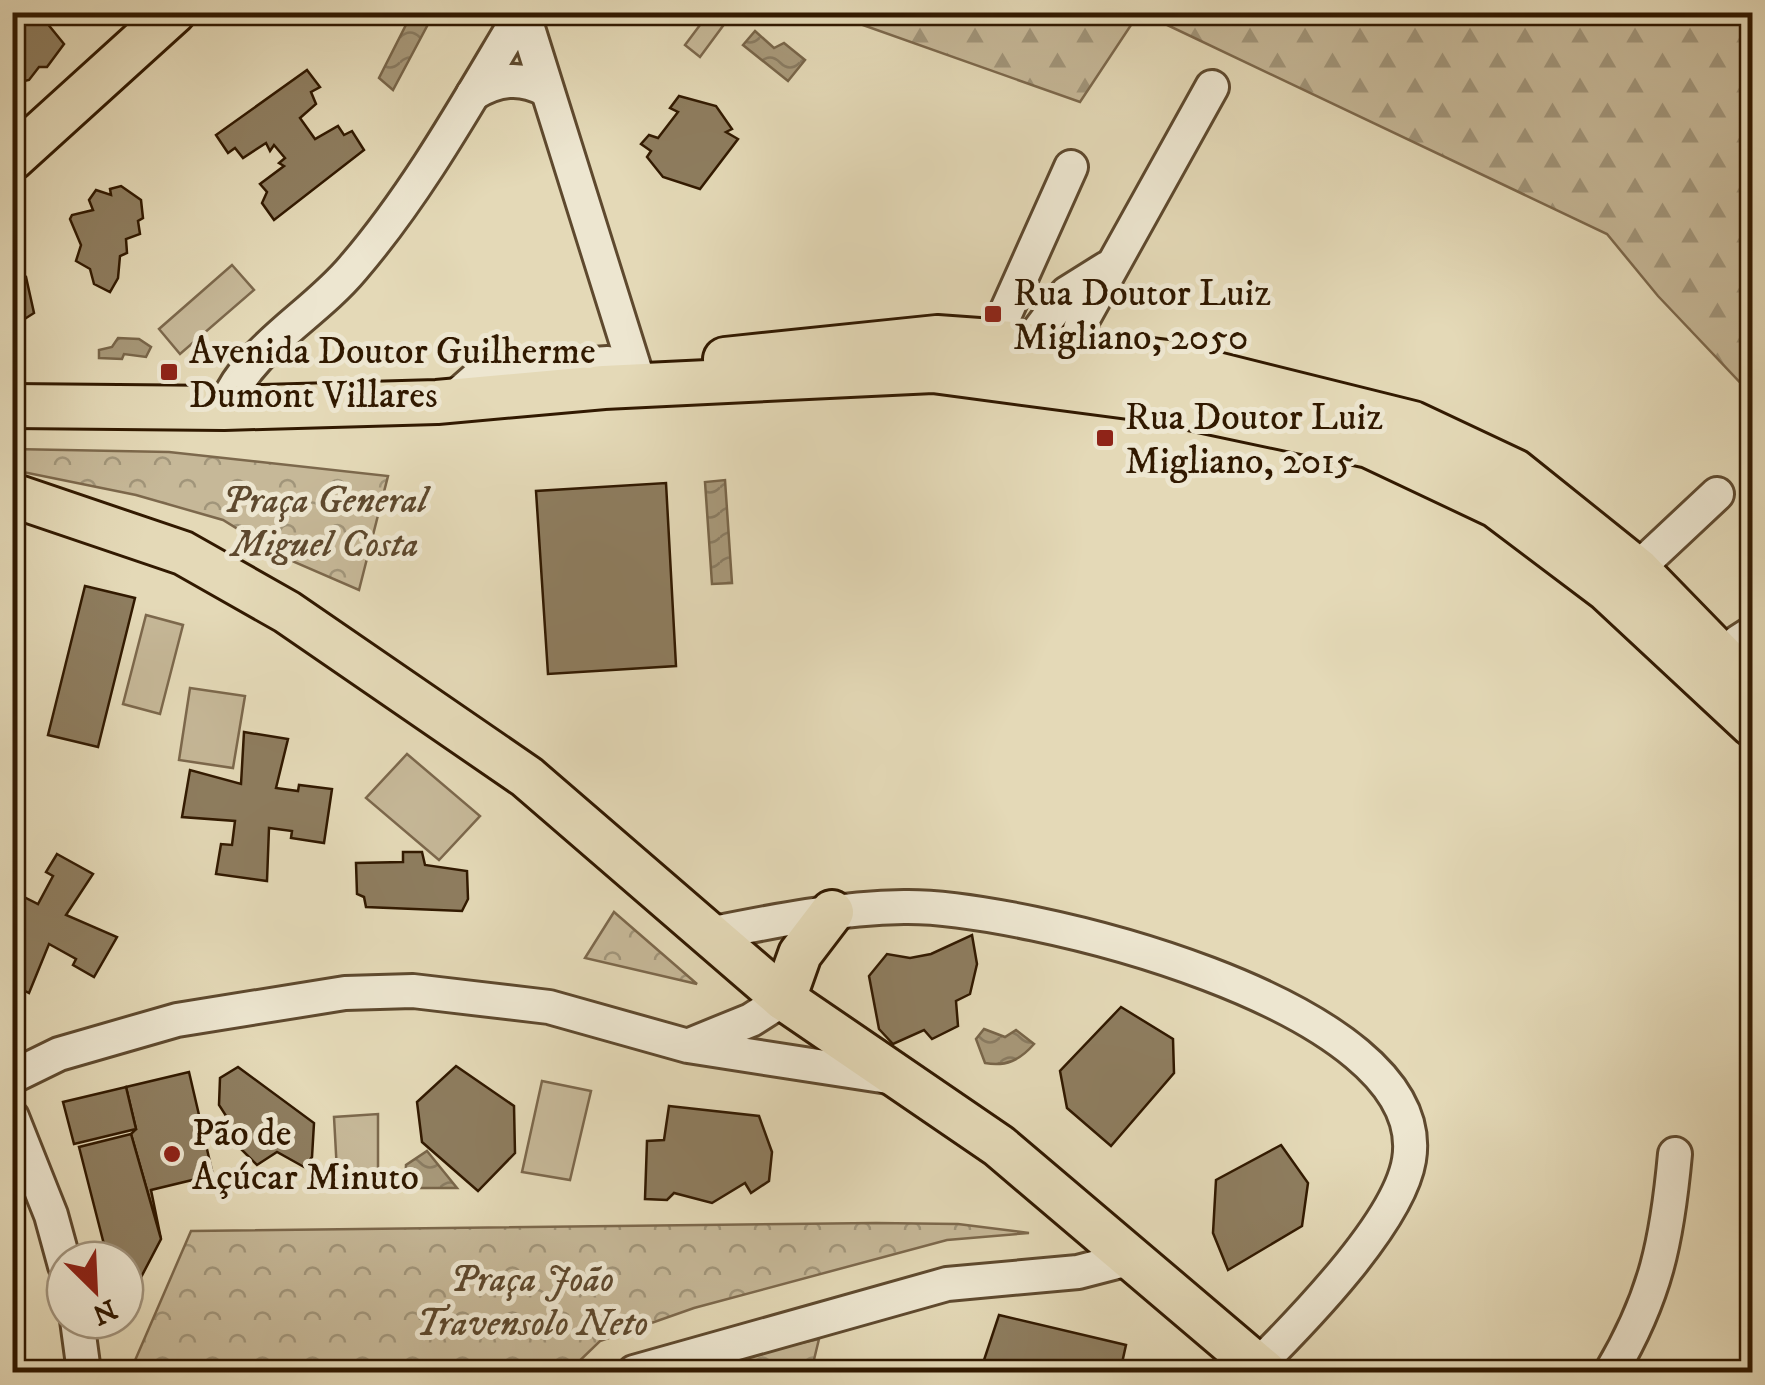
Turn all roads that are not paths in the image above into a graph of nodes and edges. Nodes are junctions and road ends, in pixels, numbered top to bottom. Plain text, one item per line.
1 (174, 12) edge
2 (522, 12) edge
3 (1212, 87) dead end
4 (546, 90) junction
5 (473, 94) junction
6 (12, 158) edge
7 (1070, 168) dead end
8 (1111, 266) junction
9 (1011, 343) junction
10 (1074, 350) junction
11 (628, 383) junction
12 (12, 406) edge
13 (224, 408) junction
14 (1718, 494) dead end
15 (12, 496) edge
16 (1637, 570) junction
17 (1734, 664) edge
18 (1752, 725) edge
19 (832, 912) junction
20 (709, 934) junction
21 (784, 998) junction
22 (688, 1046) junction
23 (12, 1077) edge
24 (896, 1078) junction
25 (12, 1117) edge
26 (1675, 1154) dead end
27 (58, 1240) edge
28 (1132, 1258) junction
29 (80, 1340) edge
30 (1262, 1369) edge
31 (84, 1372) edge
32 (634, 1372) edge
33 (1612, 1372) edge

1 - 6 main road
2 - 4 street
2 - 5 street
3 - 8 street
4 - 5 street
4 - 11 street
5 - 13 street
7 - 9 street
8 - 9 street
8 - 10 street
9 - 10 main road
9 - 11 main road
10 - 16 main road
11 - 13 main road
11 - 17 main road
12 - 13 main road
14 - 16 street
15 - 20 main road
16 - 17 main road
17 - 18 main road
19 - 20 street
19 - 21 main road
19 - 30 street
20 - 21 main road
21 - 22 street
21 - 24 main road
22 - 23 street
22 - 24 street
24 - 28 main road
25 - 27 street
26 - 33 street
28 - 30 main road
28 - 32 street
29 - 31 street

